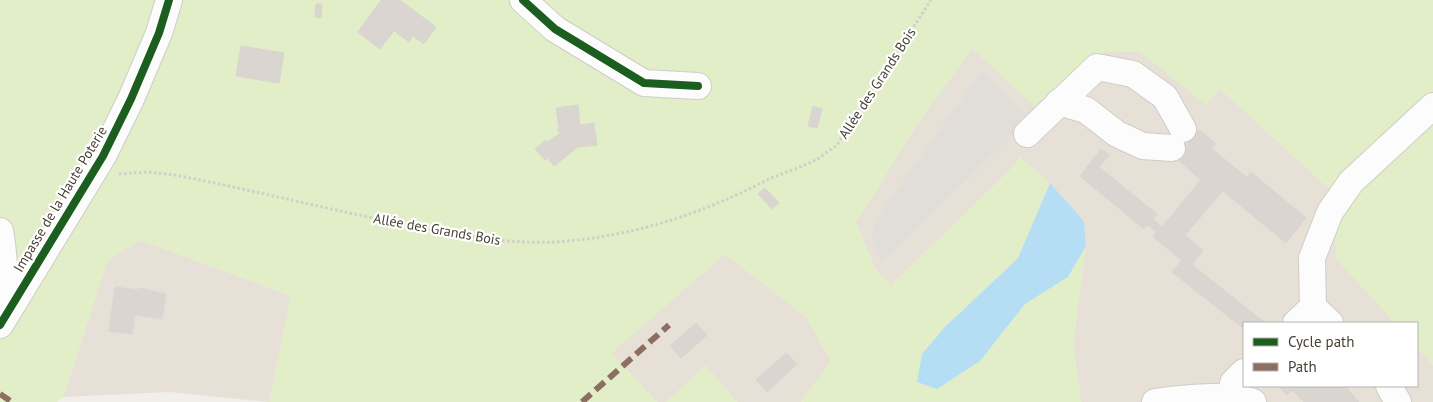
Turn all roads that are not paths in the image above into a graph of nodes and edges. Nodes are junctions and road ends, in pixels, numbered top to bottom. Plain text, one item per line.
1 (169, 0) edge
2 (523, 0) edge
3 (698, 86) dead end
4 (1059, 102) junction
5 (1433, 106) edge
6 (1027, 134) dead end
7 (0, 231) edge
8 (0, 311) edge
9 (1313, 318) edge
10 (0, 324) edge
11 (1243, 373) edge
12 (1390, 387) edge
13 (1242, 400) edge
14 (1155, 402) edge
15 (1398, 402) edge

1 - 10 street, Impasse de la Haute Poterie
2 - 3 street
4 - 4 street
4 - 6 street
5 - 9 street
7 - 8 street
11 - 13 street
12 - 15 street
13 - 14 street

